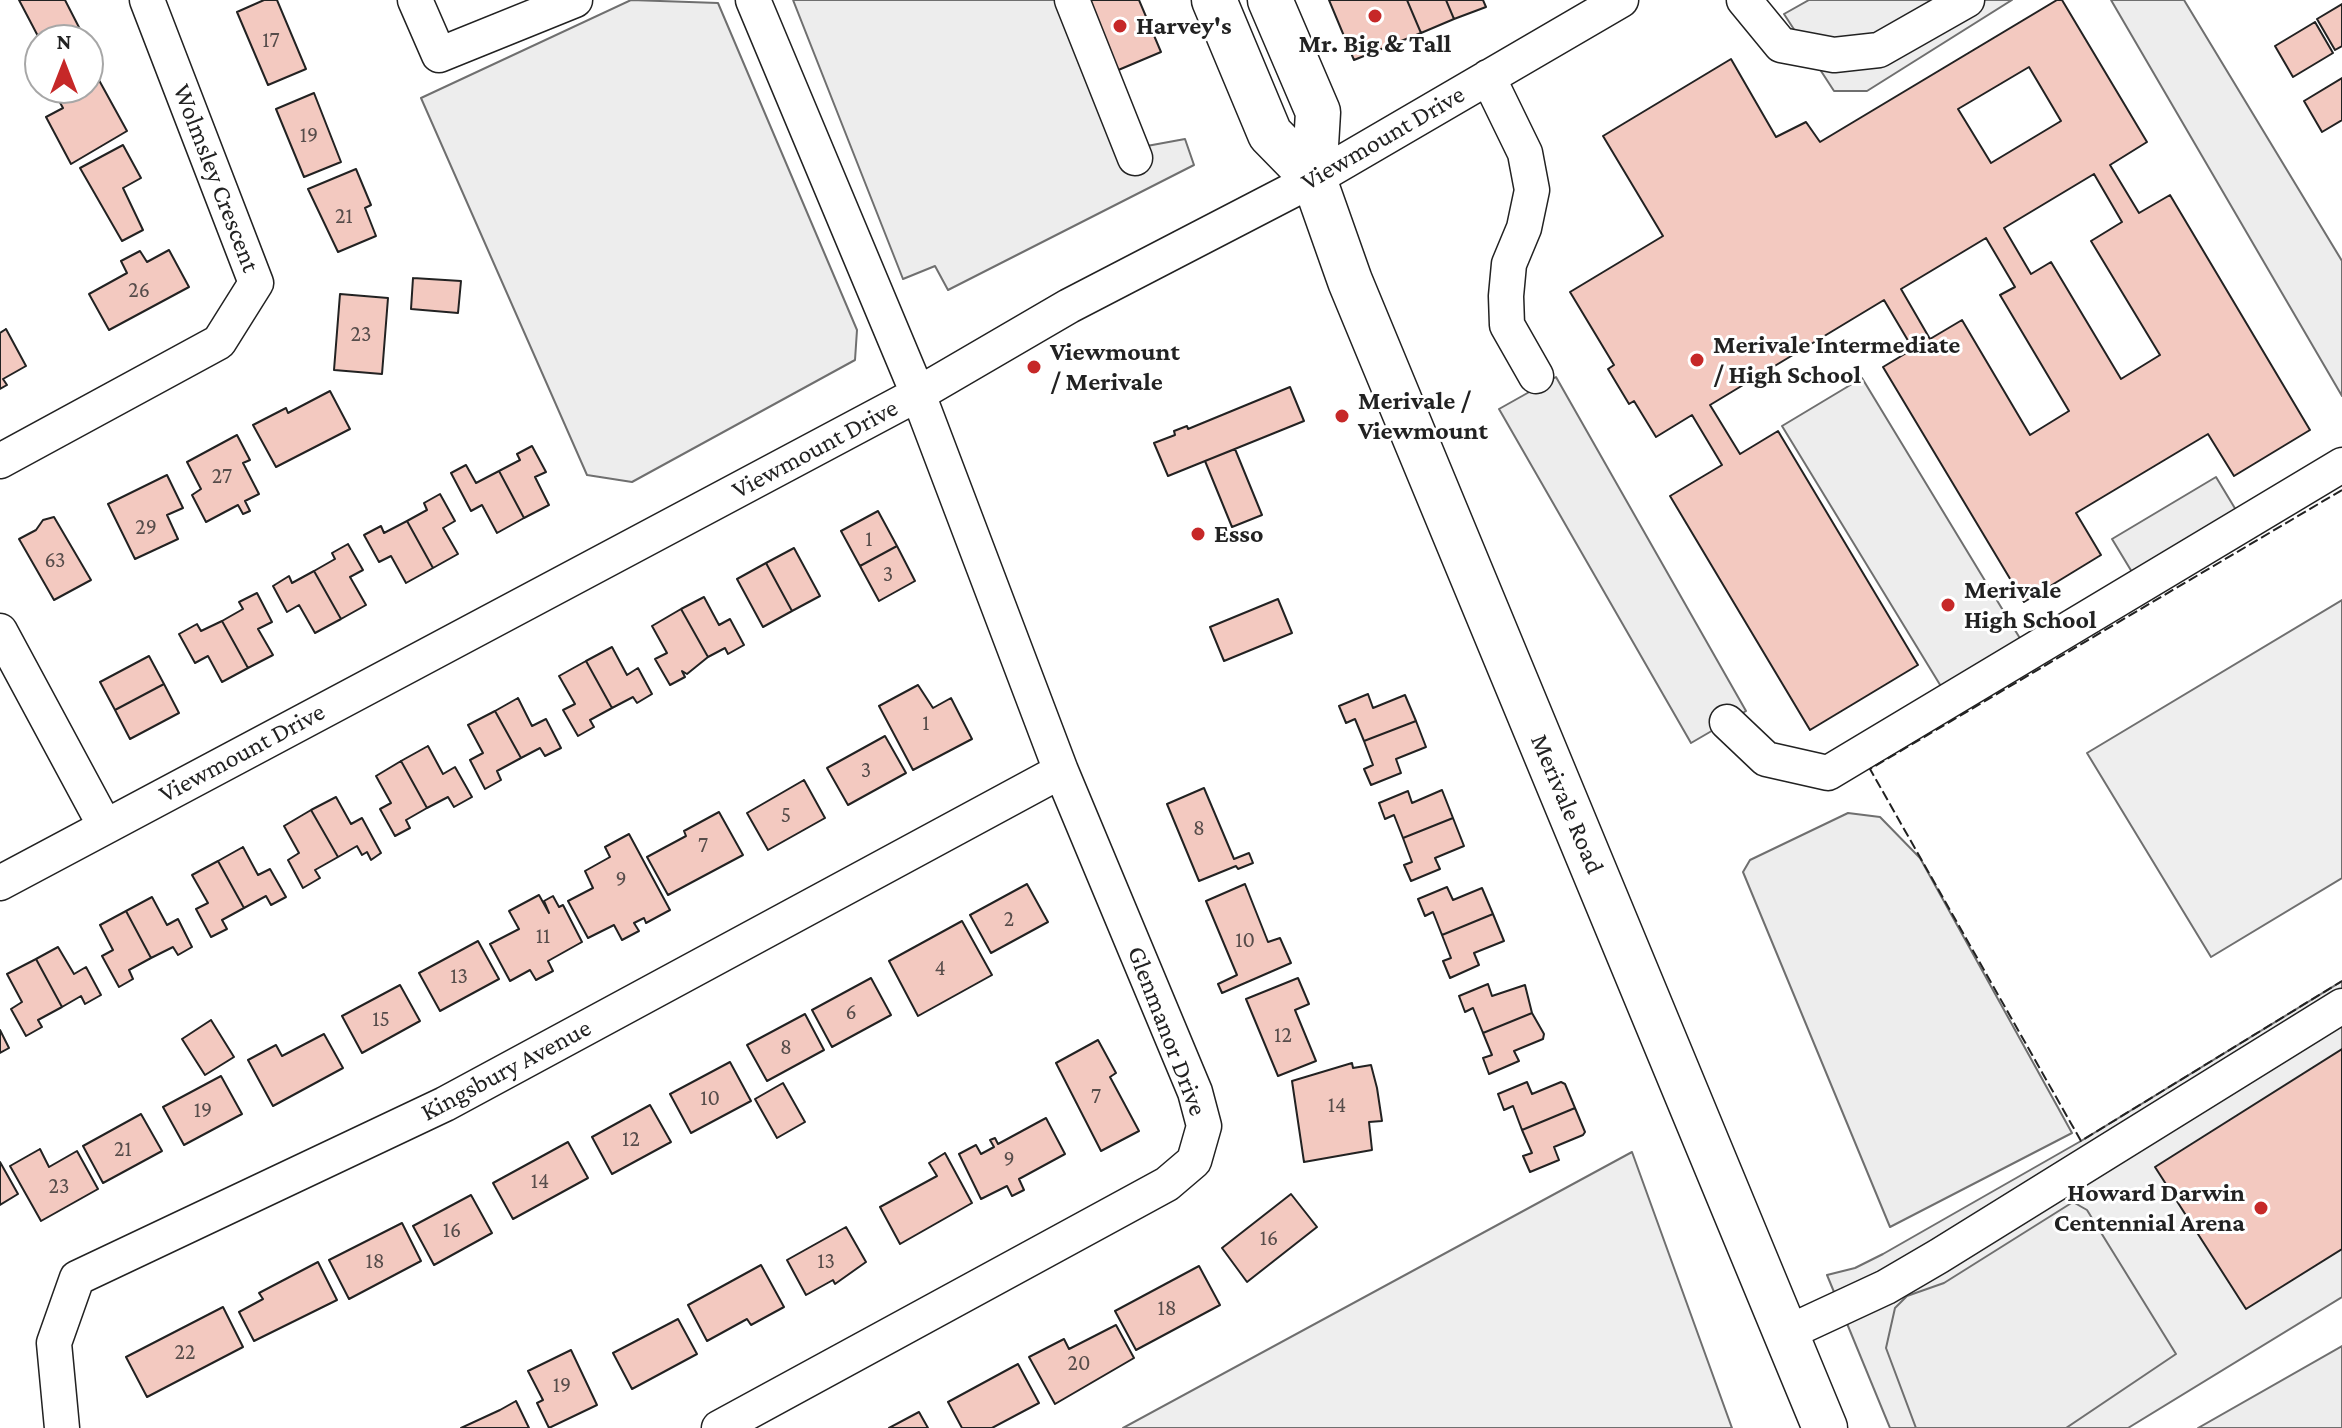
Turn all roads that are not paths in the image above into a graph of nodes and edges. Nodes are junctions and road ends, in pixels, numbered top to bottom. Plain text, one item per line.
1 (147, 0) edge
2 (415, 0) edge
3 (575, 0) edge
4 (753, 0) edge
5 (1072, 0) edge
6 (1214, 0) edge
7 (1270, 0) edge
8 (1621, 0) edge
9 (1744, 0) edge
10 (1967, 0) edge
11 (1488, 77) junction
12 (1135, 158) dead end
13 (1314, 179) junction
14 (1536, 376) dead end
15 (918, 394) junction
16 (0, 461) edge
17 (2342, 465) edge
18 (0, 631) edge
19 (1727, 722) dead end
20 (1061, 771) junction
21 (105, 826) junction
22 (0, 883) edge
23 (2342, 1006) edge
24 (1787, 1333) junction
25 (62, 1428) edge
26 (719, 1428) edge
27 (1825, 1428) edge

1 - 16 street, Wolmsley Crescent
2 - 3 street
4 - 15 street, Glenmanor Drive
5 - 12 street
6 - 13 main road, Merivale Road
7 - 13 main road, Merivale Road
8 - 11 street, Viewmount Drive
9 - 10 street
11 - 13 street, Viewmount Drive
11 - 14 street
13 - 15 street, Viewmount Drive
13 - 24 main road, Merivale Road
15 - 20 street, Glenmanor Drive
15 - 21 street, Viewmount Drive
17 - 19 street
18 - 21 street
20 - 25 street, Kingsbury Avenue
20 - 26 street, Glenmanor Drive
21 - 22 street, Viewmount Drive
23 - 24 street
24 - 27 main road, Merivale Road

